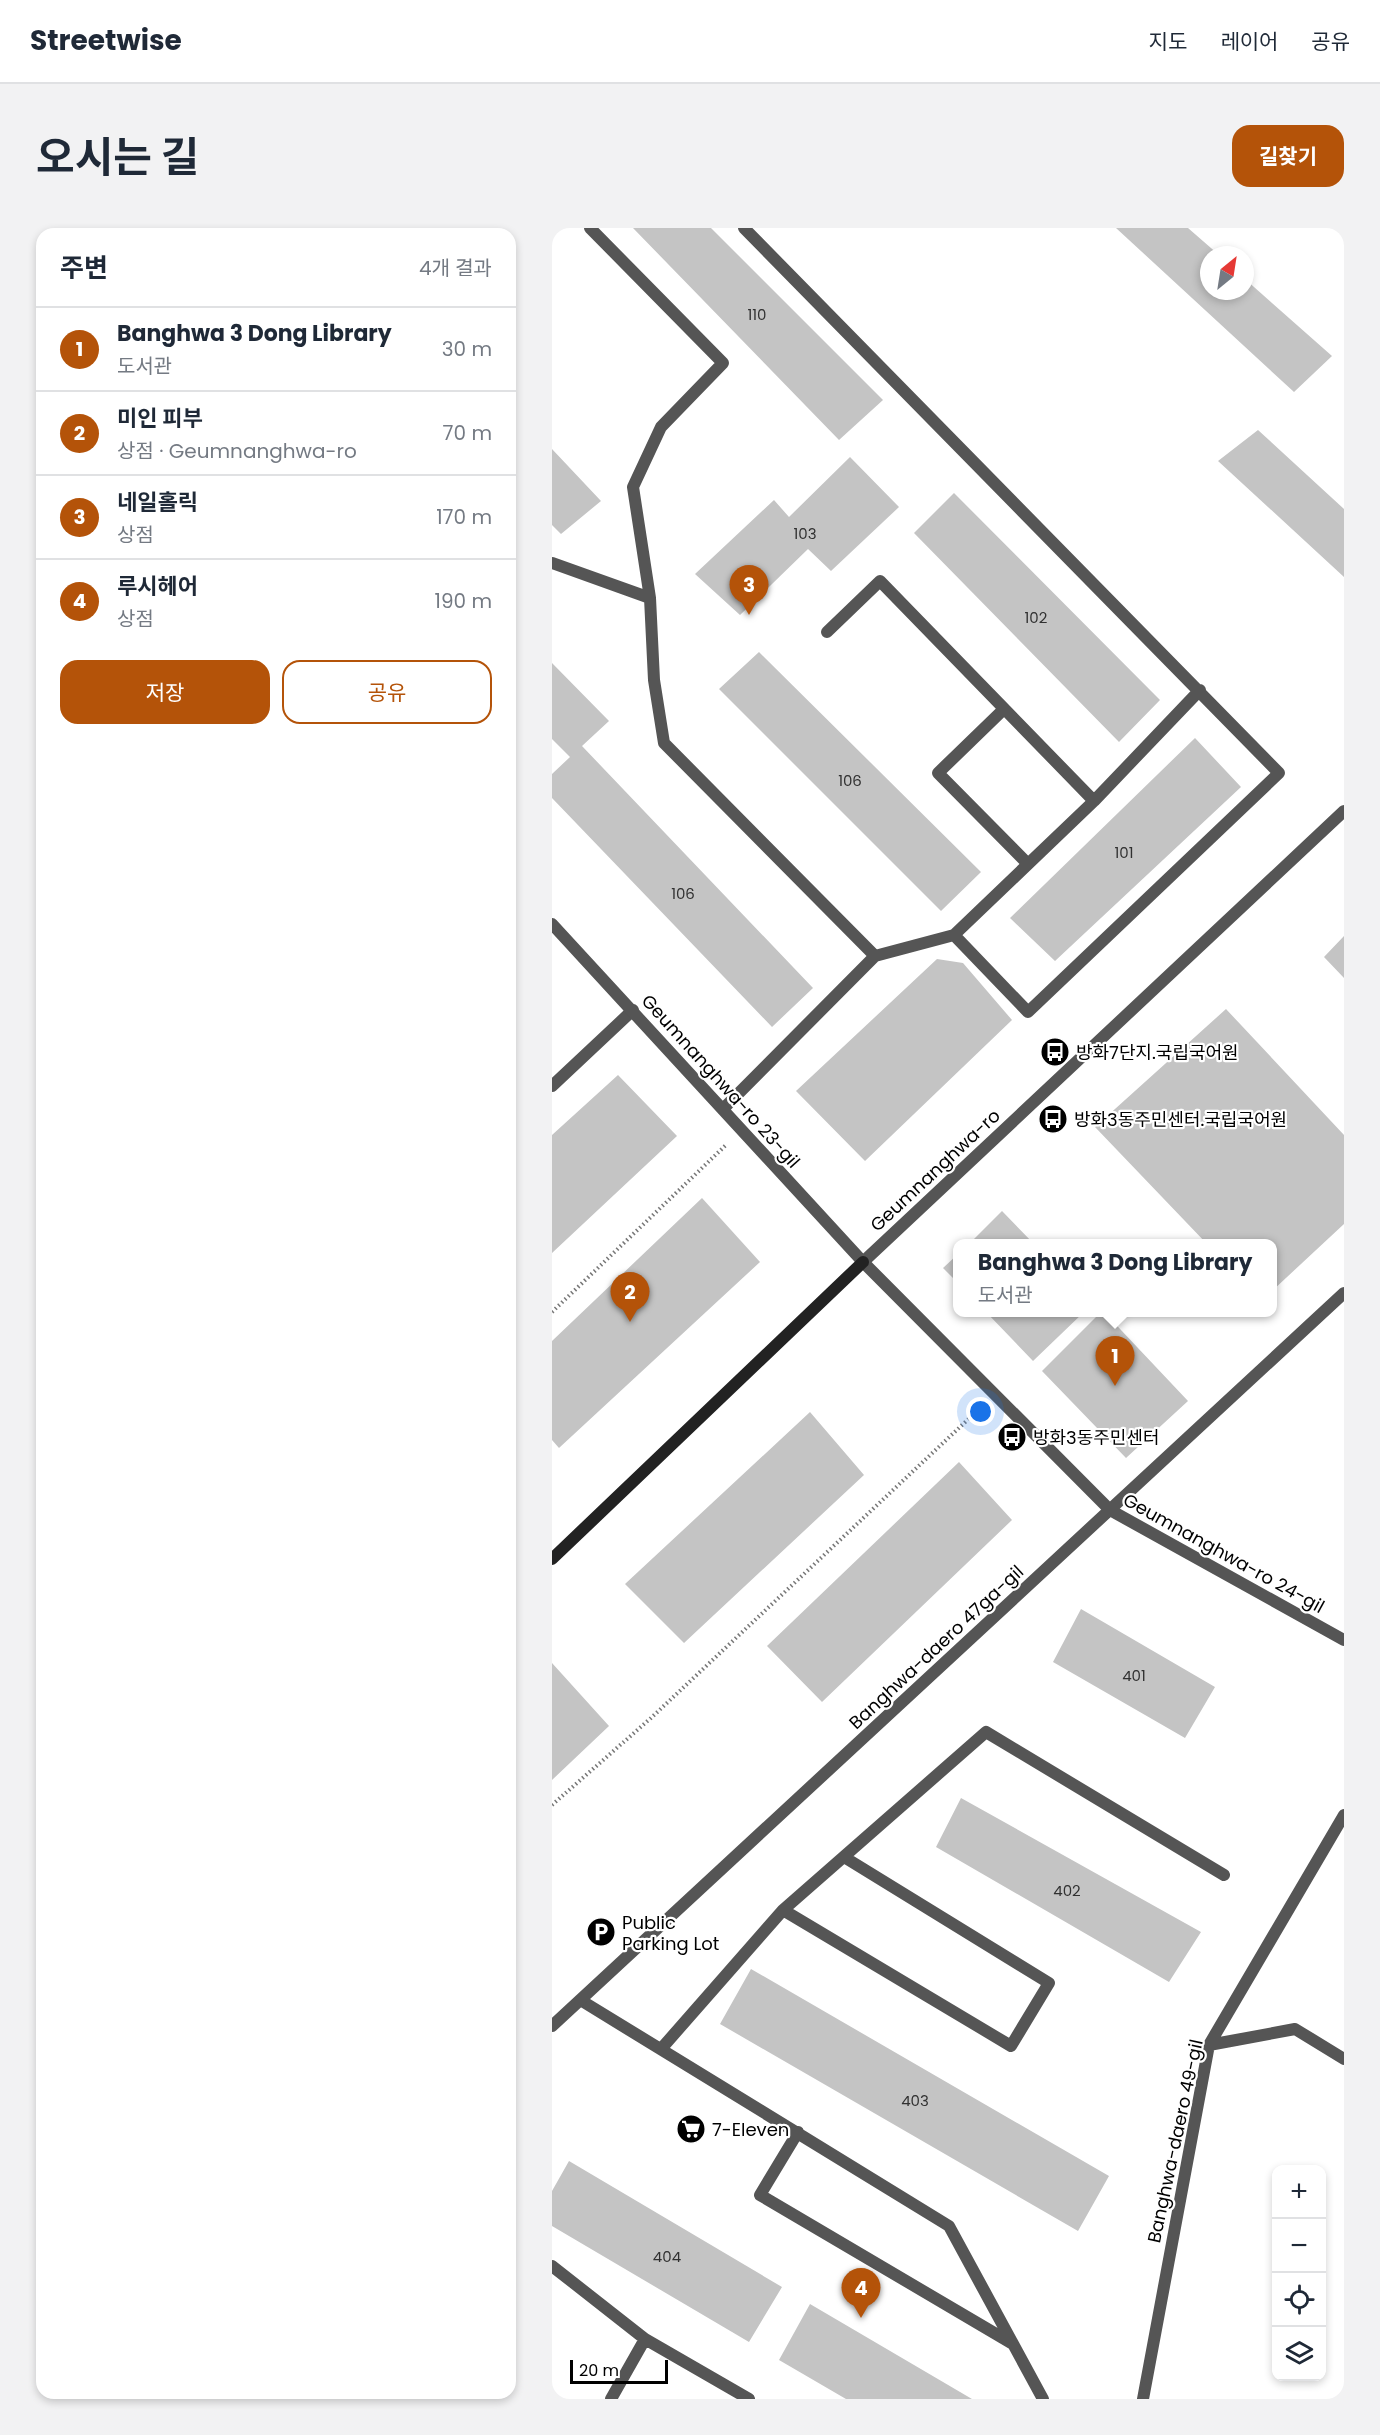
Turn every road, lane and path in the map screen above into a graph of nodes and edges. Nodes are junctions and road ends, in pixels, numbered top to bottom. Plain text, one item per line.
1 (590, 228) edge
2 (744, 228) edge
3 (552, 563) edge
4 (650, 597) junction
5 (827, 632) dead end
6 (1200, 690) junction
7 (1004, 709) junction
8 (1094, 801) junction
9 (1344, 811) edge
10 (1028, 864) junction
11 (552, 924) edge
12 (954, 935) junction
13 (875, 956) junction
14 (633, 1011) junction
15 (552, 1086) edge
16 (723, 1109) junction
17 (741, 1130) junction
18 (863, 1262) junction
19 (1344, 1293) edge
20 (552, 1312) edge
21 (995, 1394) junction
22 (1110, 1510) junction
23 (552, 1559) edge
24 (1344, 1640) edge
25 (552, 1805) edge
26 (1344, 1815) edge
27 (844, 1857) junction
28 (1224, 1875) dead end
29 (783, 1910) junction
30 (582, 2001) junction
31 (552, 2026) edge
32 (1209, 2045) junction
33 (661, 2049) junction
34 (1344, 2059) edge
35 (798, 2132) junction
36 (552, 2266) edge
37 (645, 2339) junction
38 (1014, 2344) junction
39 (610, 2399) edge
40 (749, 2399) edge
41 (1043, 2399) edge
42 (1143, 2399) edge

1 - 4 street
2 - 6 street
3 - 4 street
4 - 13 street
5 - 7 street
6 - 8 street
6 - 12 street
7 - 8 street
7 - 10 street
8 - 10 street
9 - 18 street, Geumnanghwa-ro
10 - 12 street
11 - 14 street, Geumnanghwa-ro 23-gil
12 - 13 street
13 - 16 street
14 - 15 street
14 - 16 street, Geumnanghwa-ro 23-gil
16 - 17 street, Geumnanghwa-ro 23-gil
17 - 18 street, Geumnanghwa-ro 23-gil
17 - 20 path
18 - 21 street, Geumnanghwa-ro 24-gil
18 - 23 main road, Geumnanghwa-ro
19 - 22 street, Banghwa-daero 47ga-gil
21 - 22 street, Geumnanghwa-ro 24-gil
21 - 25 path
22 - 24 street, Geumnanghwa-ro 24-gil
22 - 30 street, Banghwa-daero 47ga-gil
26 - 32 street, Banghwa-daero 49-gil
27 - 28 street
27 - 29 street
27 - 29 street
29 - 33 street
30 - 31 street, Banghwa-daero 47ga-gil
30 - 33 street
32 - 34 street
32 - 42 street, Banghwa-daero 49-gil
33 - 35 street
35 - 38 street
35 - 38 street
36 - 37 street
37 - 39 street
37 - 40 street
38 - 41 street

